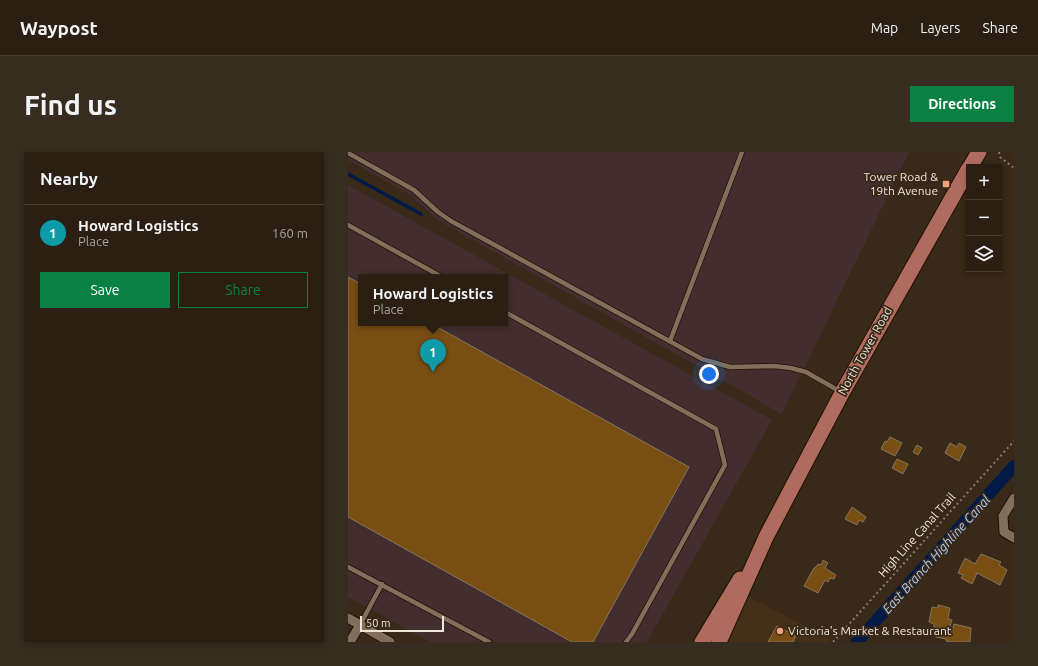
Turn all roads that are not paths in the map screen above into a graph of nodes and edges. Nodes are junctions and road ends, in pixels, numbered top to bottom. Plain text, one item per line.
1 (348, 152) edge
2 (742, 152) edge
3 (979, 152) edge
4 (972, 164) edge
5 (966, 173) edge
6 (348, 225) edge
7 (437, 274) edge
8 (508, 314) edge
9 (670, 341) junction
10 (842, 393) junction
11 (1014, 498) edge
12 (766, 537) junction
13 (1014, 538) edge
14 (348, 567) edge
15 (382, 584) junction
16 (348, 618) edge
17 (360, 625) junction
18 (350, 642) edge
19 (390, 642) edge
20 (489, 642) edge
21 (626, 642) edge
22 (702, 642) edge
23 (719, 642) edge

1 - 9 lane
2 - 9 lane
3 - 4 main road, North Tower Road
5 - 10 main road, North Tower Road
6 - 7 lane
8 - 21 lane
9 - 10 lane
10 - 12 main road, North Tower Road
11 - 13 street
12 - 22 main road, North Tower Road
12 - 23 main road, North Tower Road
14 - 15 lane
15 - 17 lane
15 - 20 lane
16 - 17 street
17 - 18 street
17 - 19 street

